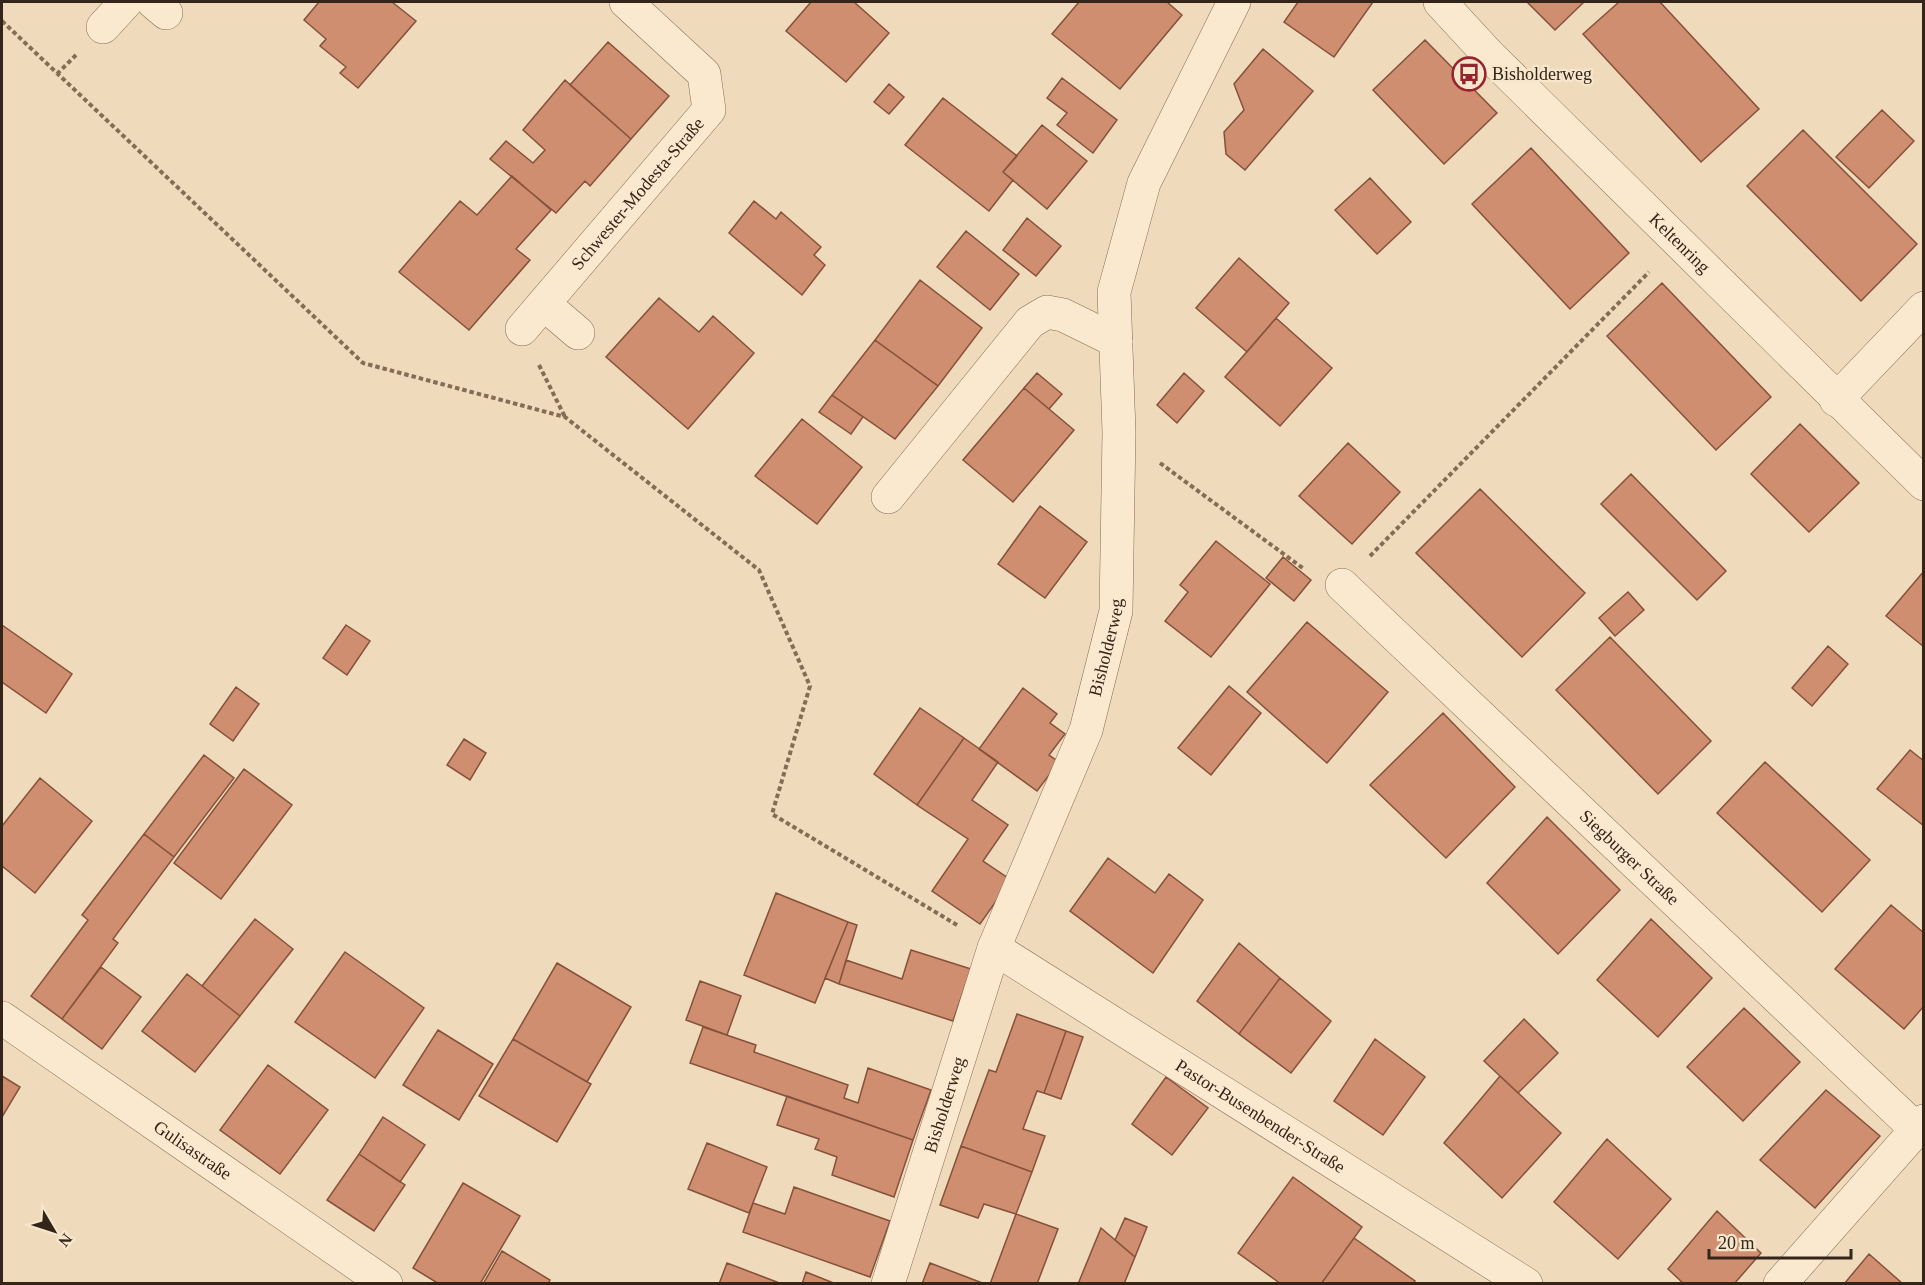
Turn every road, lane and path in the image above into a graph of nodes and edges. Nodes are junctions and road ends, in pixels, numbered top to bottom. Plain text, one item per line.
1 (126, 2) edge
2 (627, 2) edge
3 (1234, 2) edge
4 (1440, 2) edge
5 (2, 21) edge
6 (103, 27) dead end
7 (1677, 243) junction
8 (544, 304) junction
9 (1923, 308) edge
10 (522, 329) joint
11 (578, 333) dead end
12 (1116, 341) junction
13 (1836, 400) junction
14 (565, 417) junction
15 (1119, 432) junction
16 (1923, 484) edge
17 (888, 498) dead end
18 (1342, 585) junction
19 (994, 948) junction
20 (2, 1018) edge
21 (1920, 1125) edge
22 (386, 1284) edge
23 (888, 1284) edge
24 (1526, 1284) edge
25 (1780, 1284) edge

1 - 6 street
2 - 8 street, Schwester-Modesta-Straße
3 - 12 street, Bisholderweg
4 - 7 street, Keltenring
5 - 14 path
7 - 13 street, Keltenring
7 - 18 path
8 - 10 street, Schwester-Modesta-Straße
8 - 11 street
9 - 13 street
10 - 14 path
12 - 15 street, Bisholderweg
12 - 17 street
13 - 16 street, Keltenring
14 - 19 path
15 - 18 path
15 - 19 street, Bisholderweg
18 - 21 street, Siegburger Straße
19 - 23 street, Bisholderweg
19 - 24 street, Pastor-Busenbender-Straße
20 - 22 street, Gulisastraße
21 - 25 street

